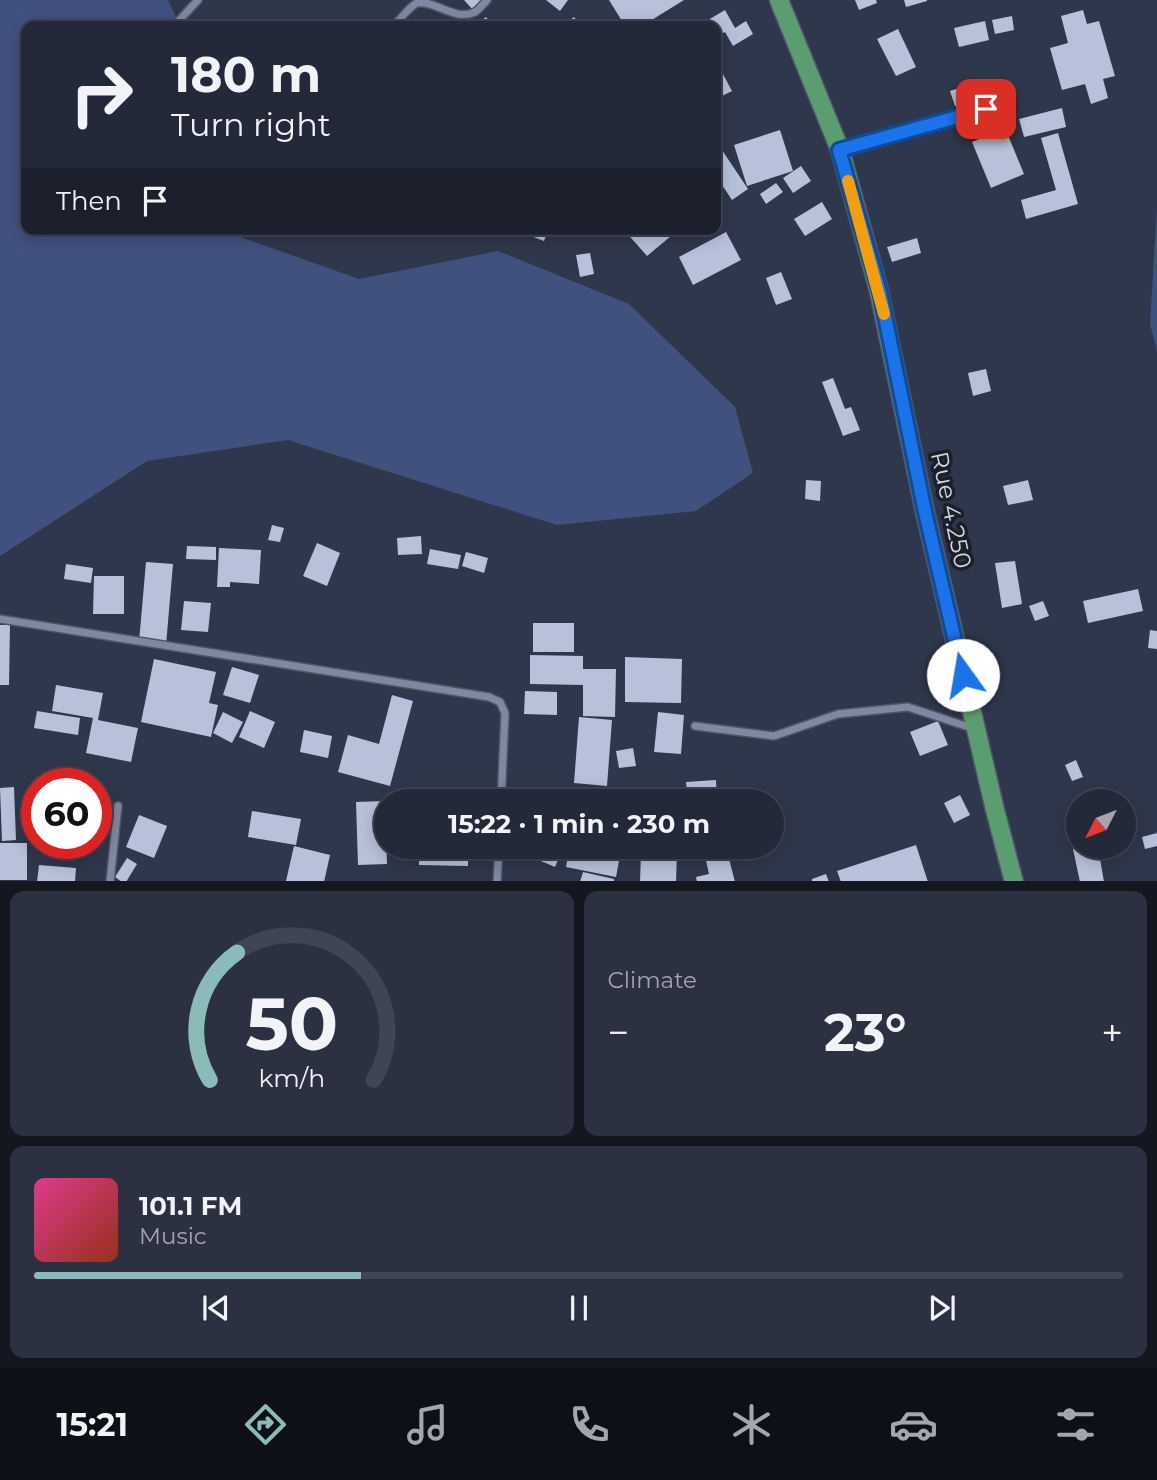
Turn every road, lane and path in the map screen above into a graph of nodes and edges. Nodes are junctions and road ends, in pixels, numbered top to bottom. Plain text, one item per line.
1 (198, 0) edge
2 (487, 0) edge
3 (779, 0) edge
4 (179, 21) edge
5 (398, 21) edge
6 (986, 109) dead end
7 (839, 150) junction
8 (0, 619) edge
9 (695, 726) dead end
10 (976, 729) junction
11 (501, 789) edge
12 (118, 806) dead end
13 (498, 859) edge
14 (110, 881) edge
15 (497, 881) edge
16 (1014, 881) edge

1 - 4 street
2 - 5 street
3 - 7 main road, Rue 4.250
6 - 7 street
7 - 10 main road, Rue 4.250
8 - 11 street
9 - 10 street
10 - 16 main road, Rue 4.250
12 - 14 street
13 - 15 street

